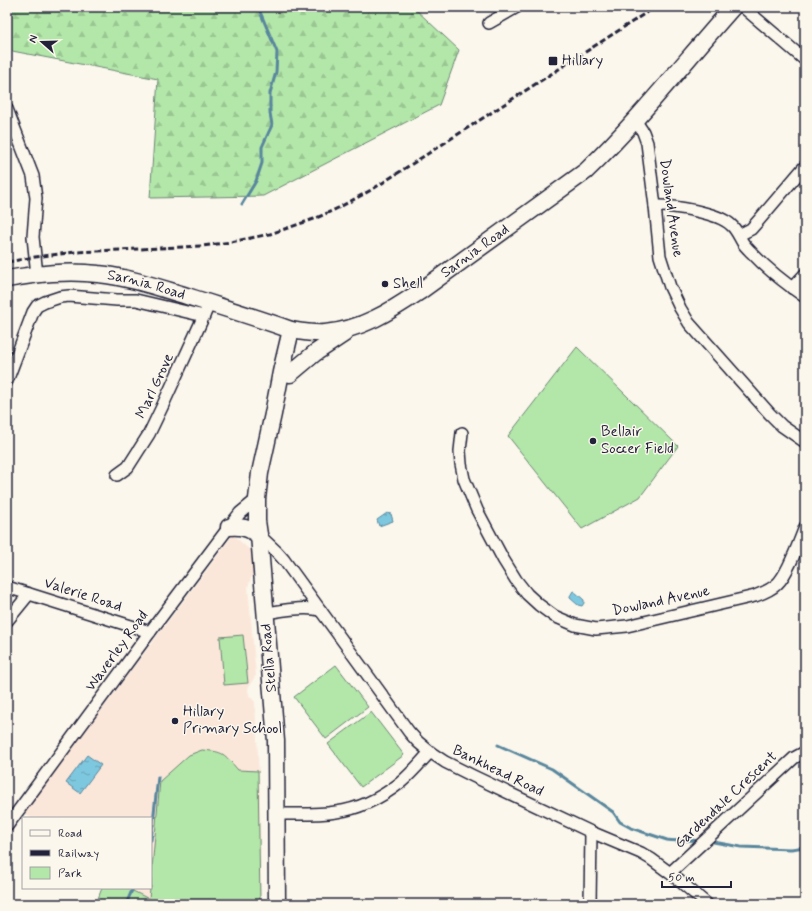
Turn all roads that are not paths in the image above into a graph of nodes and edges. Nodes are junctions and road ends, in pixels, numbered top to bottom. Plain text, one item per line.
1 (517, 7) edge
2 (733, 7) edge
3 (743, 7) edge
4 (489, 23) dead end
5 (805, 60) edge
6 (7, 109) edge
7 (635, 120) junction
8 (805, 166) edge
9 (655, 206) junction
10 (739, 235) junction
11 (37, 274) junction
12 (805, 274) edge
13 (7, 279) edge
14 (792, 288) junction
15 (805, 297) edge
16 (207, 310) junction
17 (354, 327) junction
18 (296, 331) junction
19 (290, 374) junction
20 (7, 381) edge
21 (273, 414) junction
22 (462, 433) dead end
23 (805, 442) edge
24 (118, 475) dead end
25 (257, 499) junction
26 (805, 527) edge
27 (229, 528) junction
28 (259, 535) junction
29 (7, 587) edge
30 (29, 594) junction
31 (321, 611) junction
32 (266, 613) junction
33 (7, 621) edge
34 (150, 632) junction
35 (430, 752) junction
36 (805, 752) edge
37 (277, 814) junction
38 (7, 826) edge
39 (591, 832) junction
40 (670, 873) junction
41 (277, 904) edge
42 (590, 904) edge
43 (707, 904) edge

1 - 4 street
2 - 7 main road, Sarnia Road
3 - 5 street
6 - 11 street
7 - 9 street, Dowland Avenue
7 - 17 main road, Sarnia Road
8 - 10 street
9 - 10 street
9 - 23 street, Dowland Avenue
10 - 14 street
11 - 13 main road, Sarnia Road
11 - 16 main road, Sarnia Road
12 - 14 street
14 - 15 street
16 - 18 main road, Sarnia Road
16 - 20 street
16 - 24 street, Marl Grove
17 - 18 main road, Sarnia Road
17 - 19 main road
18 - 19 main road, Stella Road
18 - 21 main road, Stella Road
19 - 21 main road, Stella Road
21 - 25 main road, Stella Road
22 - 26 street, Dowland Avenue
25 - 27 street, Waverley Road
25 - 28 main road, Stella Road
27 - 28 main road
27 - 34 street, Waverley Road
28 - 31 street, Bankhead Road
28 - 32 main road, Stella Road
29 - 30 street, Valerie Road
30 - 33 street
30 - 34 street, Valerie Road
31 - 32 street
31 - 35 street, Bankhead Road
32 - 37 main road, Stella Road
34 - 38 street, Waverley Road
35 - 37 street
35 - 39 street, Bankhead Road
36 - 40 street, Gardendale Crescent
37 - 41 main road, Stella Road
39 - 40 street, Bankhead Road
39 - 42 street
40 - 43 street, Bankhead Road

